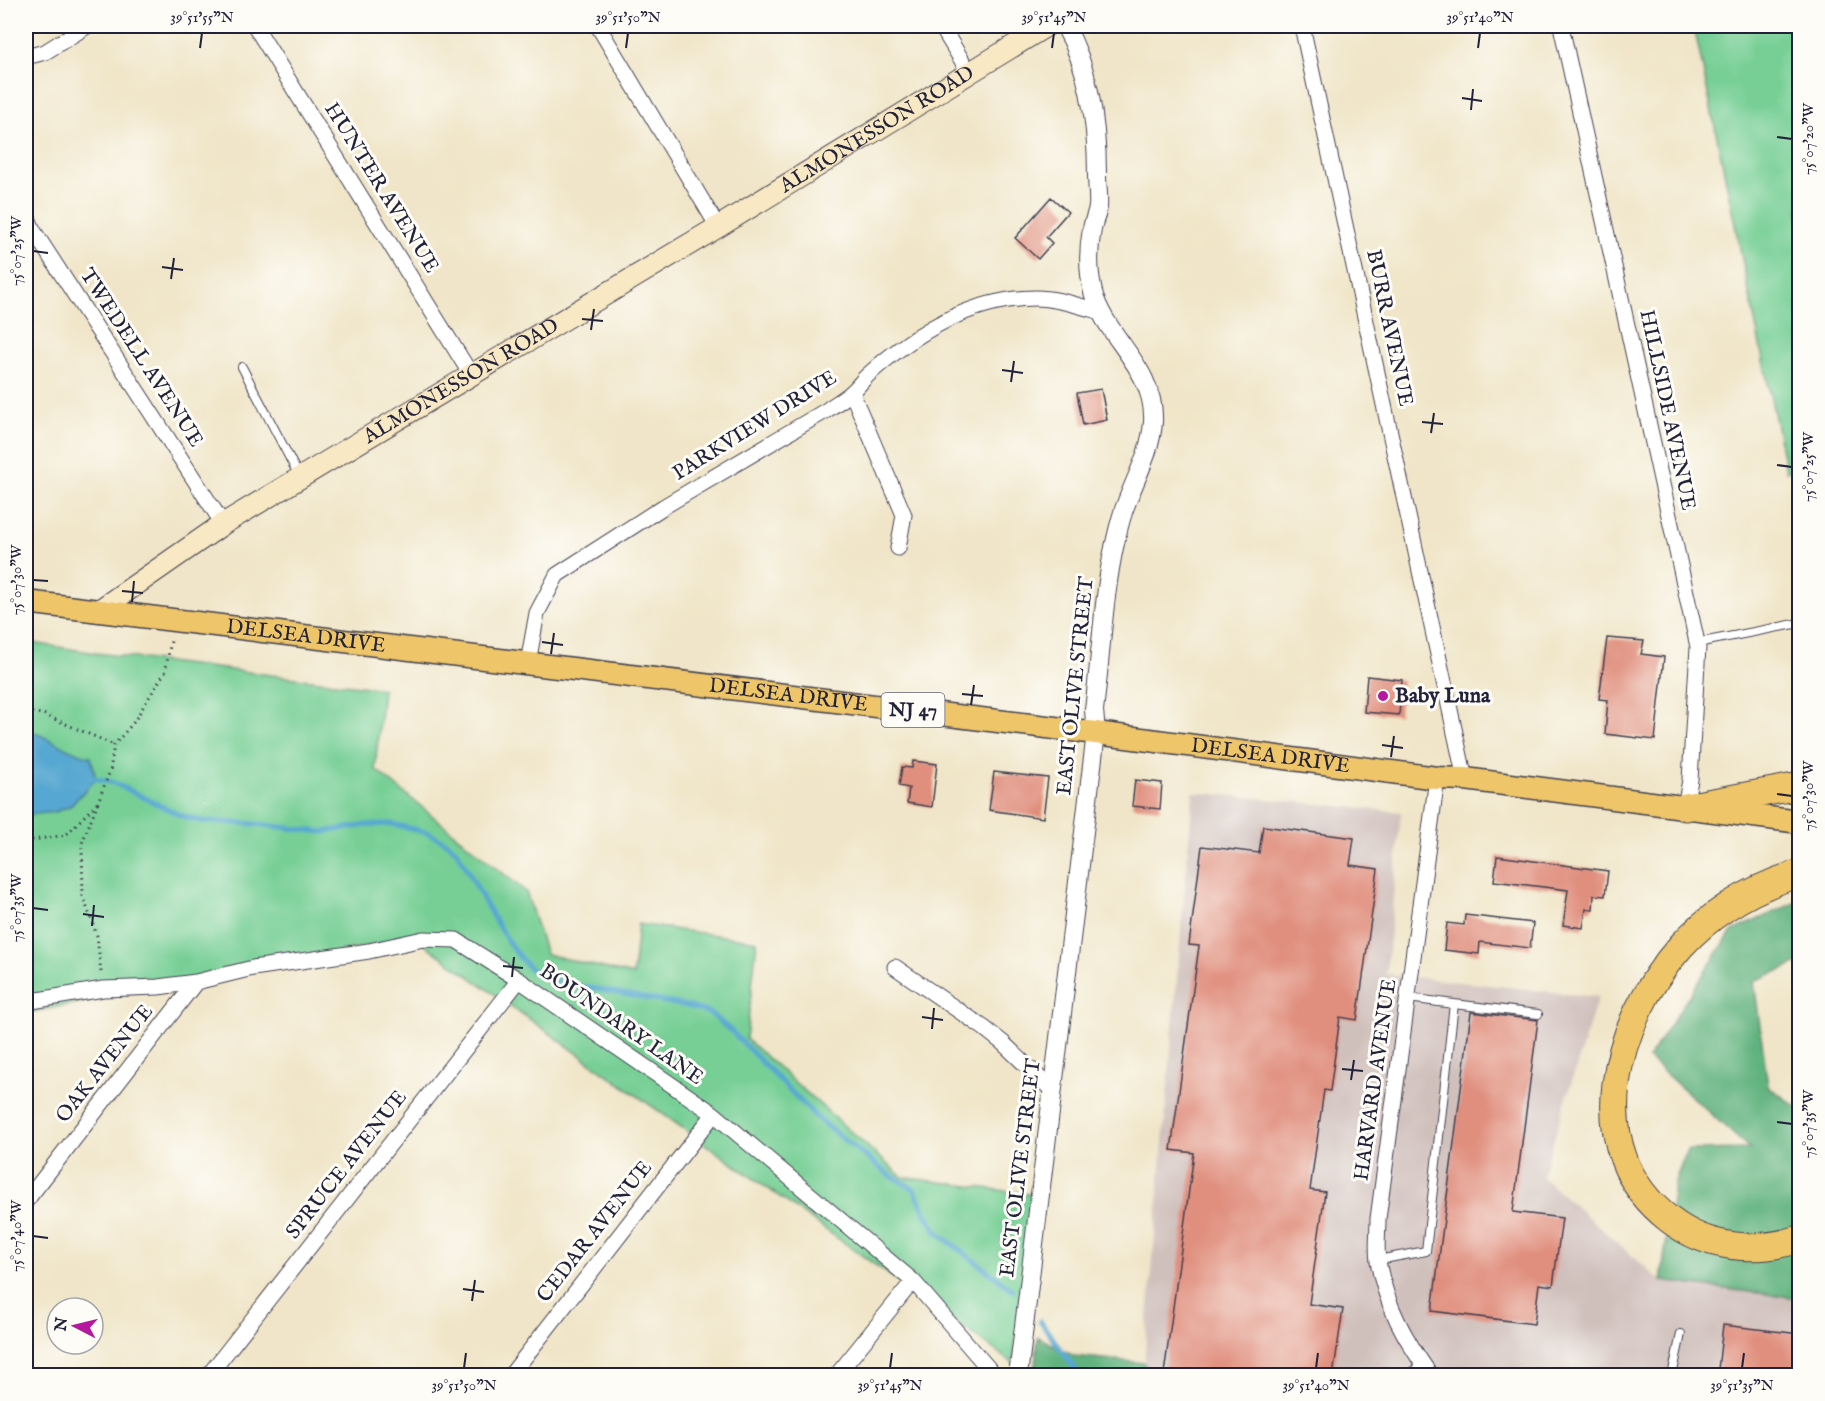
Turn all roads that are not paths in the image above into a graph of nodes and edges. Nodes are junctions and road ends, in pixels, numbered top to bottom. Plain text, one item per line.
1 (87, 26) edge
2 (255, 26) edge
3 (598, 26) edge
4 (940, 26) edge
5 (1046, 26) edge
6 (1065, 26) edge
7 (1302, 26) edge
8 (1561, 26) edge
9 (26, 57) edge
10 (969, 72) junction
11 (26, 213) edge
12 (718, 227) junction
13 (1099, 312) junction
14 (242, 367) dead end
15 (471, 373) junction
16 (852, 393) junction
17 (299, 477) junction
18 (223, 524) junction
19 (898, 548) dead end
20 (26, 602) edge
21 (98, 611) junction
22 (1800, 622) edge
23 (1697, 644) junction
24 (528, 663) junction
25 (1096, 733) junction
26 (1437, 778) junction
27 (1465, 779) junction
28 (1800, 786) edge
29 (1686, 807) junction
30 (1800, 822) edge
31 (1800, 873) edge
32 (895, 967) dead end
33 (519, 980) junction
34 (196, 982) junction
35 (1408, 998) junction
36 (26, 1002) edge
37 (1454, 1004) junction
38 (1538, 1014) dead end
39 (1053, 1091) junction
40 (714, 1114) junction
41 (26, 1201) edge
42 (1800, 1239) edge
43 (1378, 1260) junction
44 (913, 1281) junction
45 (1681, 1334) dead end
46 (1428, 1371) edge
47 (208, 1376) edge
48 (510, 1376) edge
49 (836, 1376) edge
50 (995, 1376) edge
51 (1018, 1376) edge
52 (1402, 1376) edge
53 (1672, 1376) edge

1 - 9 street
2 - 15 street, HUNTER AVENUE
3 - 12 street
4 - 10 street
5 - 10 main road, ALMONESSON ROAD
6 - 13 street, EAST OLIVE STREET
7 - 27 street, BURR AVENUE
8 - 23 street, HILLSIDE AVENUE
10 - 12 main road, ALMONESSON ROAD
11 - 18 street, TWEDELL AVENUE
12 - 15 main road, ALMONESSON ROAD
13 - 16 street, PARKVIEW DRIVE
13 - 25 street, EAST OLIVE STREET
14 - 17 lane
15 - 17 main road, ALMONESSON ROAD
16 - 19 street
16 - 24 street, PARKVIEW DRIVE
17 - 18 main road, ALMONESSON ROAD
18 - 21 main road, ALMONESSON ROAD
20 - 21 main road, DELSEA DRIVE / NJ 47
21 - 24 main road, DELSEA DRIVE / NJ 47
22 - 23 lane
23 - 29 street, HILLSIDE AVENUE
24 - 25 main road, DELSEA DRIVE / NJ 47
25 - 26 main road, DELSEA DRIVE / NJ 47
25 - 39 street, EAST OLIVE STREET
26 - 27 main road, DELSEA DRIVE / NJ 47
26 - 35 street, HARVARD AVENUE
27 - 29 main road, DELSEA DRIVE / NJ 47
28 - 29 highway
29 - 30 main road, DELSEA DRIVE / NJ 47
31 - 42 highway
32 - 39 street
33 - 34 street, BOUNDARY LANE
33 - 40 street, BOUNDARY LANE
33 - 47 street, SPRUCE AVENUE
34 - 36 street, BOUNDARY LANE
34 - 41 street, OAK AVENUE
35 - 37 lane
35 - 43 street, HARVARD AVENUE
37 - 38 lane
37 - 43 lane
39 - 51 street, EAST OLIVE STREET
40 - 44 street, BOUNDARY LANE
40 - 48 street, CEDAR AVENUE
43 - 46 street, HARVARD AVENUE
44 - 49 street
44 - 50 street, BOUNDARY LANE
45 - 53 lane
46 - 52 lane

